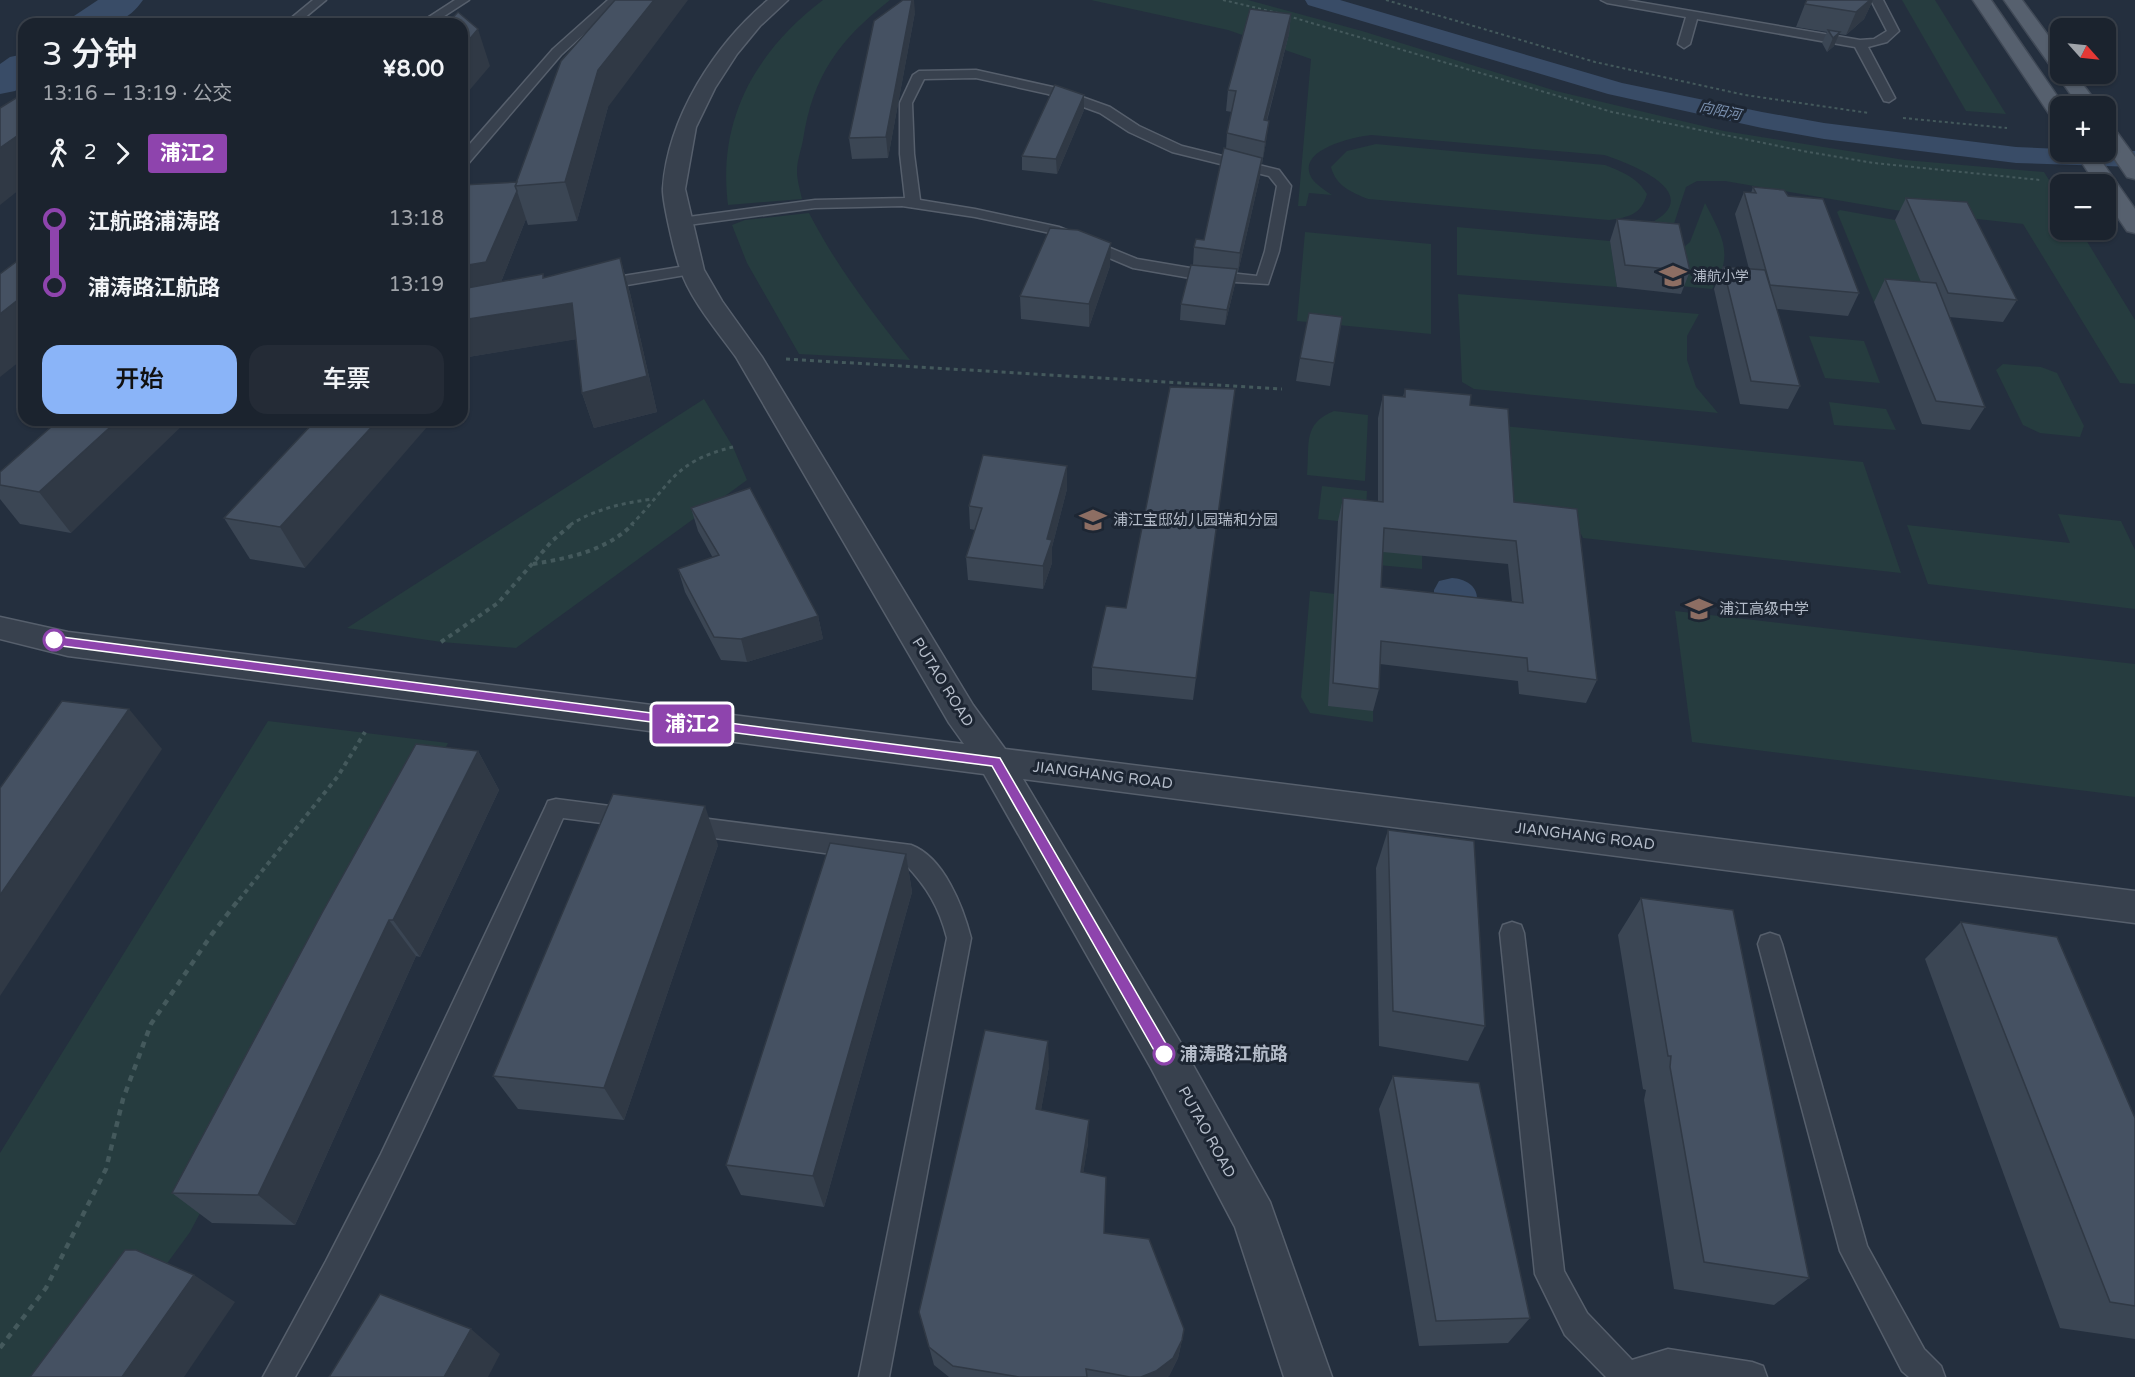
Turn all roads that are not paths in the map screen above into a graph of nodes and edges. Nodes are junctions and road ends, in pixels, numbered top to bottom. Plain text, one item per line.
1 (320, 0) edge
2 (463, 0) edge
3 (615, 0) edge
4 (779, 0) edge
5 (1607, 0) edge
6 (1877, 0) edge
7 (1982, 0) edge
8 (2013, 0) edge
9 (1624, 2) edge
10 (1692, 15) junction
11 (298, 18) edge
12 (434, 18) edge
13 (1684, 44) dead end
14 (1860, 44) junction
15 (2050, 52) edge
16 (1889, 98) dead end
17 (2050, 101) edge
18 (2116, 145) edge
19 (468, 155) edge
20 (2135, 172) edge
21 (2116, 198) edge
22 (913, 203) junction
23 (681, 222) junction
24 (2135, 226) edge
25 (692, 270) junction
26 (579, 288) edge
27 (0, 628) edge
28 (995, 762) junction
29 (2135, 907) edge
30 (1512, 933) dead end
31 (1770, 944) dead end
32 (278, 1377) edge
33 (874, 1377) edge
34 (1308, 1377) edge
35 (1752, 1377) edge
36 (1930, 1377) edge

1 - 11 lane
2 - 12 lane
3 - 19 lane
4 - 23 street, PUTAO ROAD
5 - 9 lane
6 - 14 lane
7 - 17 main road
8 - 15 main road
9 - 10 lane
10 - 13 lane
10 - 14 lane
14 - 16 lane
18 - 20 main road
21 - 24 main road
22 - 22 lane
22 - 23 lane
23 - 25 street, PUTAO ROAD
25 - 26 lane
25 - 28 street, PUTAO ROAD
27 - 28 street, JIANGHANG ROAD
28 - 29 street, JIANGHANG ROAD
28 - 34 street, PUTAO ROAD
30 - 35 lane
31 - 36 lane
32 - 33 lane

